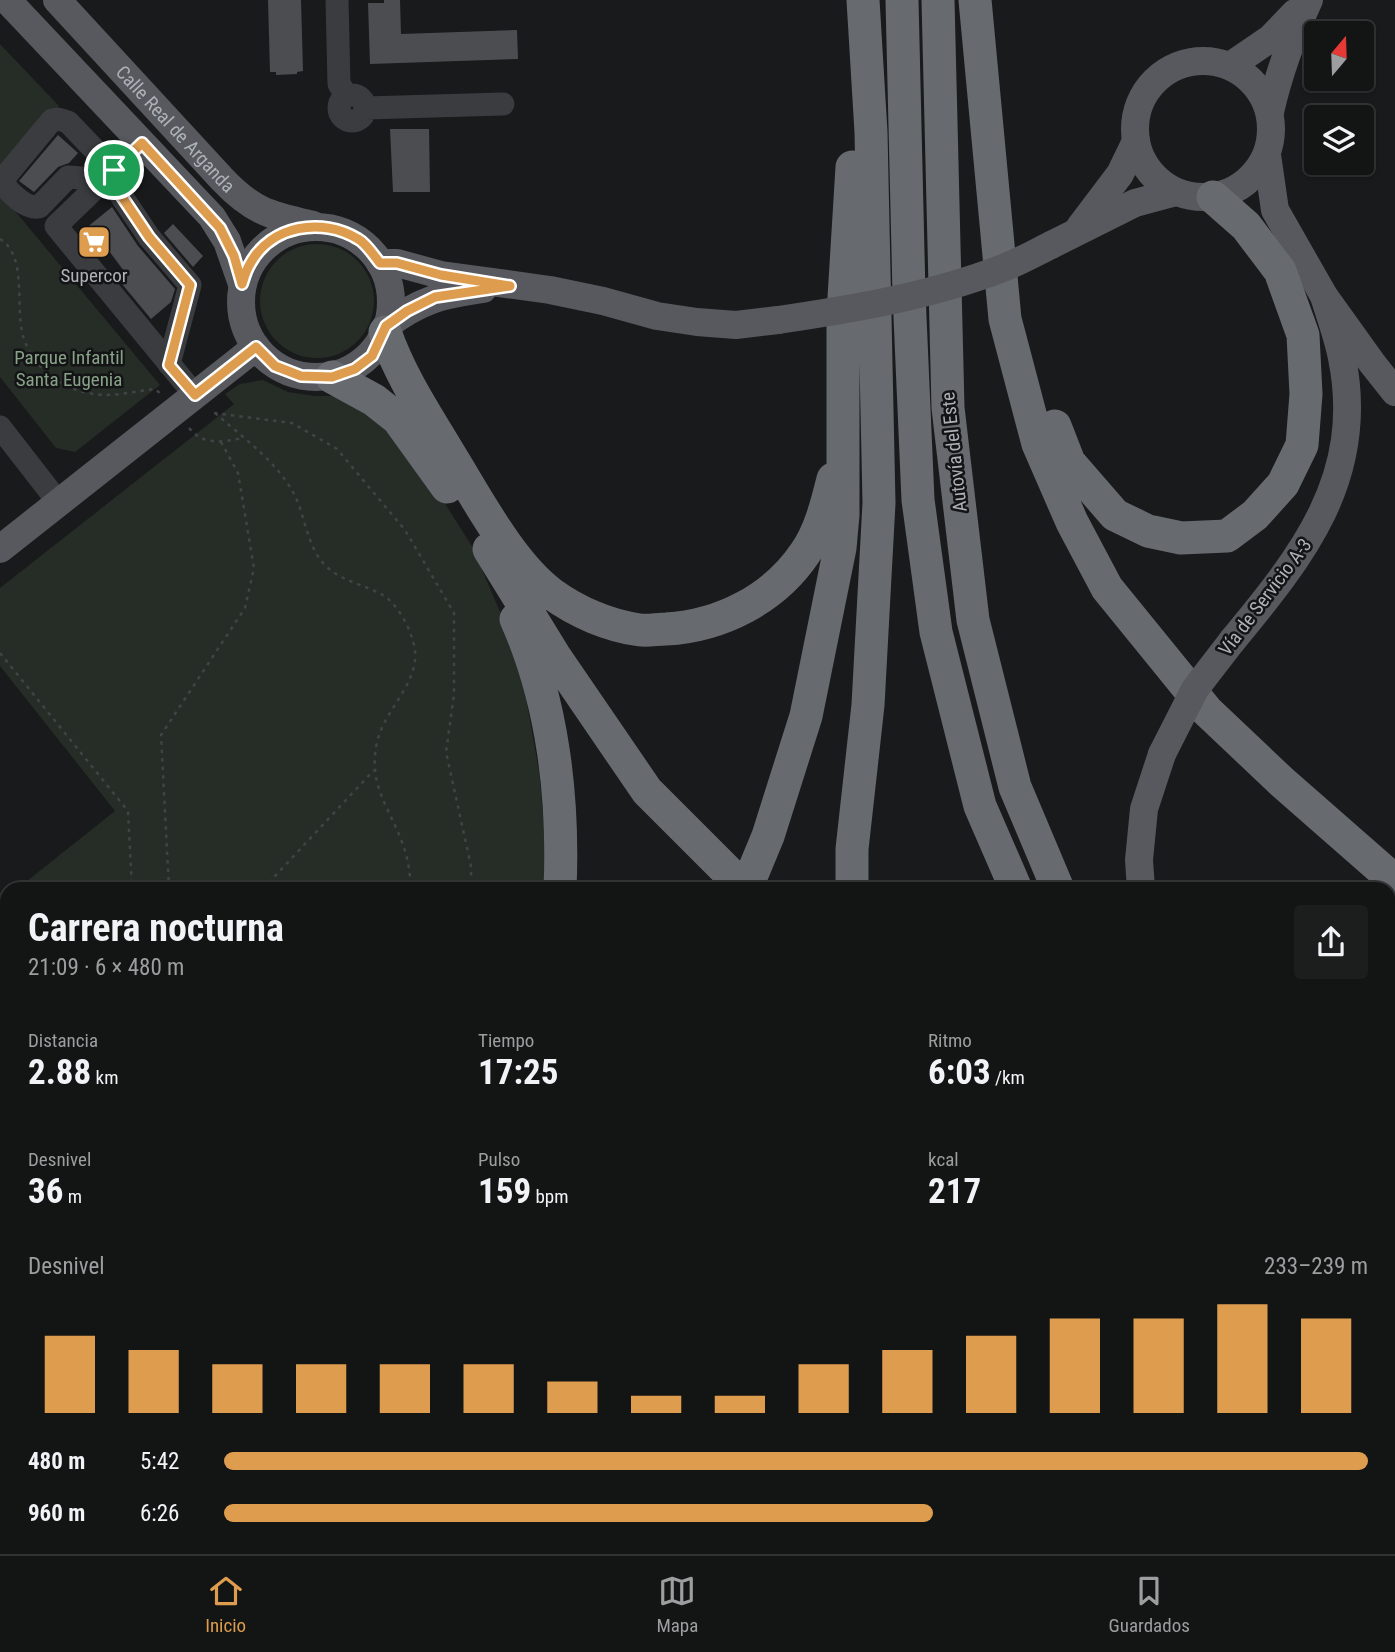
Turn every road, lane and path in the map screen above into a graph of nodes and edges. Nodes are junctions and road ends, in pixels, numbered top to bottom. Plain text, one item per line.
1 (7, 0) edge
2 (337, 0) edge
3 (902, 0) edge
4 (938, 0) edge
5 (975, 0) edge
6 (1308, 0) edge
7 (65, 5) edge
8 (863, 10) edge
9 (1230, 66) junction
10 (503, 104) dead end
11 (1270, 112) junction
12 (1136, 141) junction
13 (142, 143) junction
14 (987, 147) junction
15 (1267, 155) junction
16 (105, 179) junction
17 (1176, 192) junction
18 (1213, 197) junction
19 (316, 226) junction
20 (1076, 231) junction
21 (0, 239) edge
22 (380, 263) junction
23 (242, 284) junction
24 (510, 286) junction
25 (1324, 296) junction
26 (386, 329) junction
27 (256, 347) junction
28 (169, 365) junction
29 (332, 377) junction
30 (154, 389) dead end
31 (1395, 392) edge
32 (205, 404) junction
33 (0, 427) edge
34 (191, 431) dead end
35 (843, 435) junction
36 (243, 438) junction
37 (221, 442) junction
38 (59, 503) junction
39 (474, 524) junction
40 (0, 549) edge
41 (0, 653) edge
42 (374, 770) junction
43 (1282, 782) junction
44 (852, 849) junction
45 (1395, 850) edge
46 (1395, 881) edge
47 (132, 882) edge
48 (169, 882) edge
49 (270, 882) edge
50 (411, 882) edge
51 (471, 882) edge
52 (559, 882) edge
53 (739, 882) edge
54 (749, 882) edge
55 (842, 882) edge
56 (852, 882) edge
57 (1013, 882) edge
58 (1055, 882) edge
59 (1141, 882) edge

1 - 13 main road, Calle Real de Arganda
2 - 10 street
3 - 57 highway, Autovía del Este
4 - 58 highway, Autovía del Este
5 - 14 highway
6 - 9 main road
6 - 11 main road
7 - 19 main road, Calle Real de Arganda
8 - 35 highway
8 - 44 highway
9 - 11 main road
9 - 12 main road
11 - 15 main road
12 - 17 main road
12 - 20 main road
13 - 16 street
13 - 23 main road, Calle Real de Arganda
14 - 18 highway
14 - 43 highway
15 - 18 main road
15 - 25 main road
16 - 28 street
16 - 28 street
17 - 18 main road
17 - 20 main road
19 - 22 main road
19 - 23 main road
20 - 24 main road, bridge
21 - 30 path
22 - 24 main road
22 - 26 main road
23 - 27 main road
24 - 26 main road
25 - 31 main road
25 - 59 main road, Vía de Servicio A-3, bridge
26 - 29 main road
26 - 35 highway
27 - 29 main road
27 - 32 main road
28 - 32 street
29 - 39 highway
32 - 36 path
32 - 38 main road
32 - 51 path
33 - 38 street
34 - 37 path
35 - 54 highway
36 - 37 path
36 - 42 path
37 - 48 path
38 - 40 main road
39 - 52 highway
39 - 53 highway
41 - 47 path
42 - 49 path
42 - 50 path
43 - 45 highway
43 - 46 highway
44 - 55 highway
44 - 56 highway

